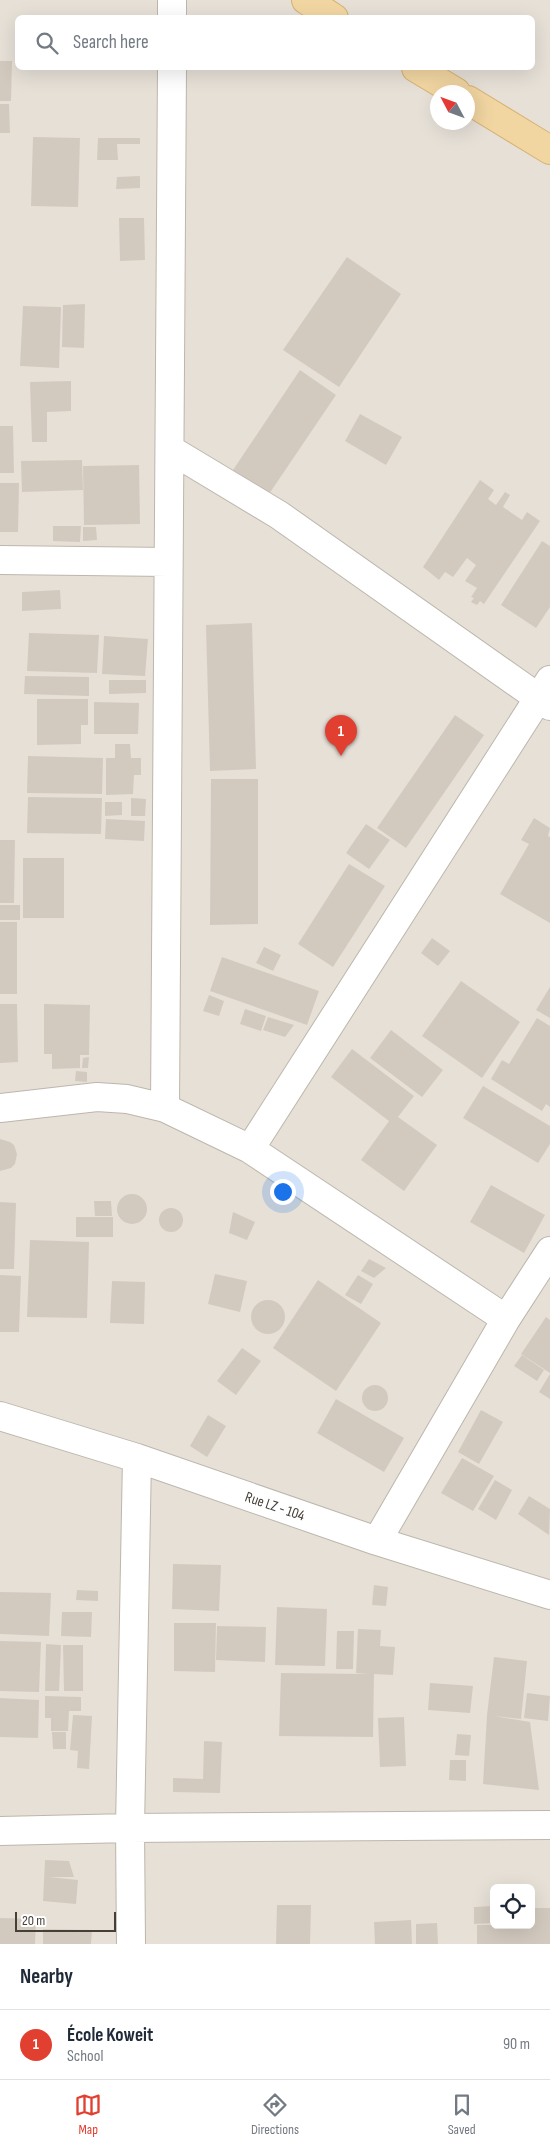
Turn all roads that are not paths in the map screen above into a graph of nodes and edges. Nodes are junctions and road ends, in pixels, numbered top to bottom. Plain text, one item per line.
1 (172, 0) edge
2 (306, 0) edge
3 (172, 15) edge
4 (329, 15) edge
5 (172, 70) edge
6 (419, 70) edge
7 (444, 85) edge
8 (475, 104) edge
9 (550, 150) edge
10 (171, 450) junction
11 (0, 560) edge
12 (168, 562) junction
13 (546, 695) edge
14 (0, 1108) edge
15 (165, 1108) junction
16 (250, 1149) junction
17 (550, 1251) edge
18 (506, 1319) junction
19 (0, 1416) edge
20 (137, 1458) junction
21 (377, 1541) junction
22 (550, 1595) edge
23 (550, 1825) edge
24 (130, 1828) junction
25 (0, 1831) edge
26 (131, 1944) edge

1 - 3 street
2 - 4 main road
5 - 10 street
6 - 7 main road
8 - 9 main road
10 - 12 street
10 - 13 street
11 - 12 street
12 - 15 street
13 - 16 street
14 - 15 street
15 - 16 street
16 - 18 street
17 - 18 street
18 - 21 street
19 - 20 street, Rue LZ - 104
20 - 21 street, Rue LZ - 104
20 - 24 street
21 - 22 street, Rue LZ - 104
23 - 24 street
24 - 25 street
24 - 26 street

